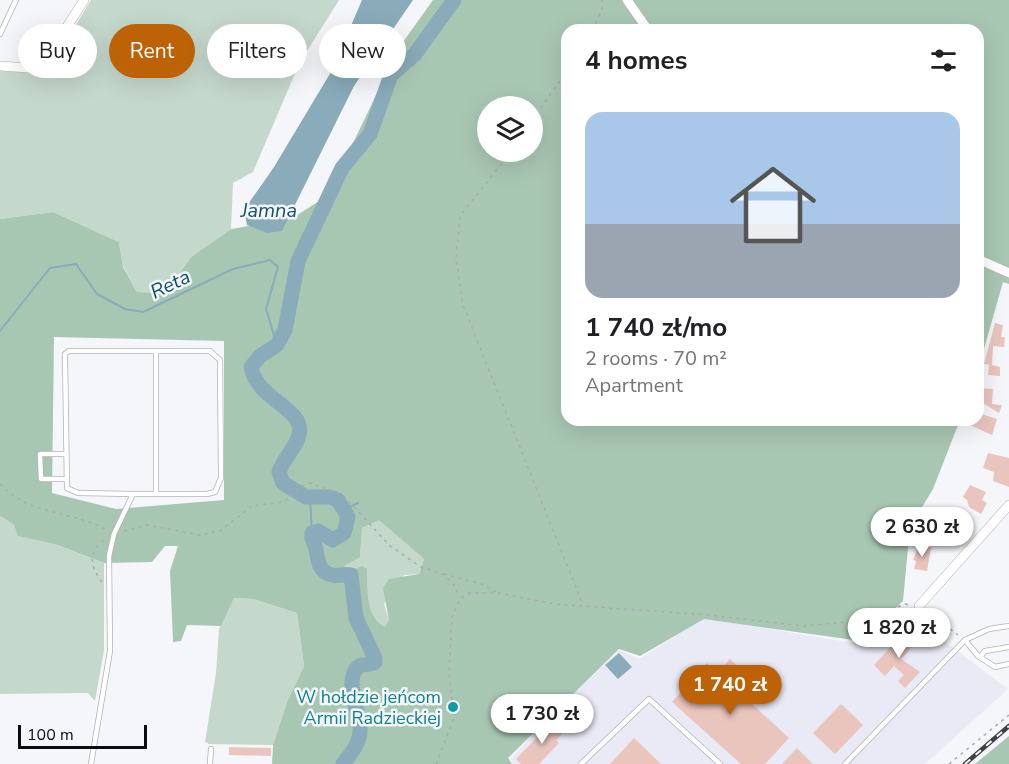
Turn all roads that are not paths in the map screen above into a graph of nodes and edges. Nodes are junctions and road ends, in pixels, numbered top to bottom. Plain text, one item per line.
1 (16, 0) edge
2 (84, 0) edge
3 (627, 0) edge
4 (644, 24) edge
5 (0, 34) edge
6 (0, 66) edge
7 (984, 262) edge
8 (1009, 273) edge
9 (156, 351) junction
10 (65, 454) junction
11 (64, 478) junction
12 (133, 494) junction
13 (156, 494) junction
14 (1009, 505) edge
15 (919, 606) road end
16 (1009, 626) edge
17 (965, 640) junction
18 (1009, 647) edge
19 (980, 657) junction
20 (1009, 664) edge
21 (211, 749) dead end
22 (91, 764) edge
23 (210, 764) edge
24 (581, 764) edge
25 (720, 764) edge
26 (845, 764) edge

1 - 5 lane
2 - 6 street
3 - 4 street
7 - 8 street
9 - 10 lane
9 - 13 lane
9 - 13 lane
10 - 11 lane
10 - 11 lane
11 - 12 lane
12 - 13 lane
12 - 22 lane
14 - 15 street
16 - 17 lane
17 - 19 lane
17 - 26 lane
18 - 19 lane
19 - 20 lane
21 - 23 lane
24 - 25 lane

